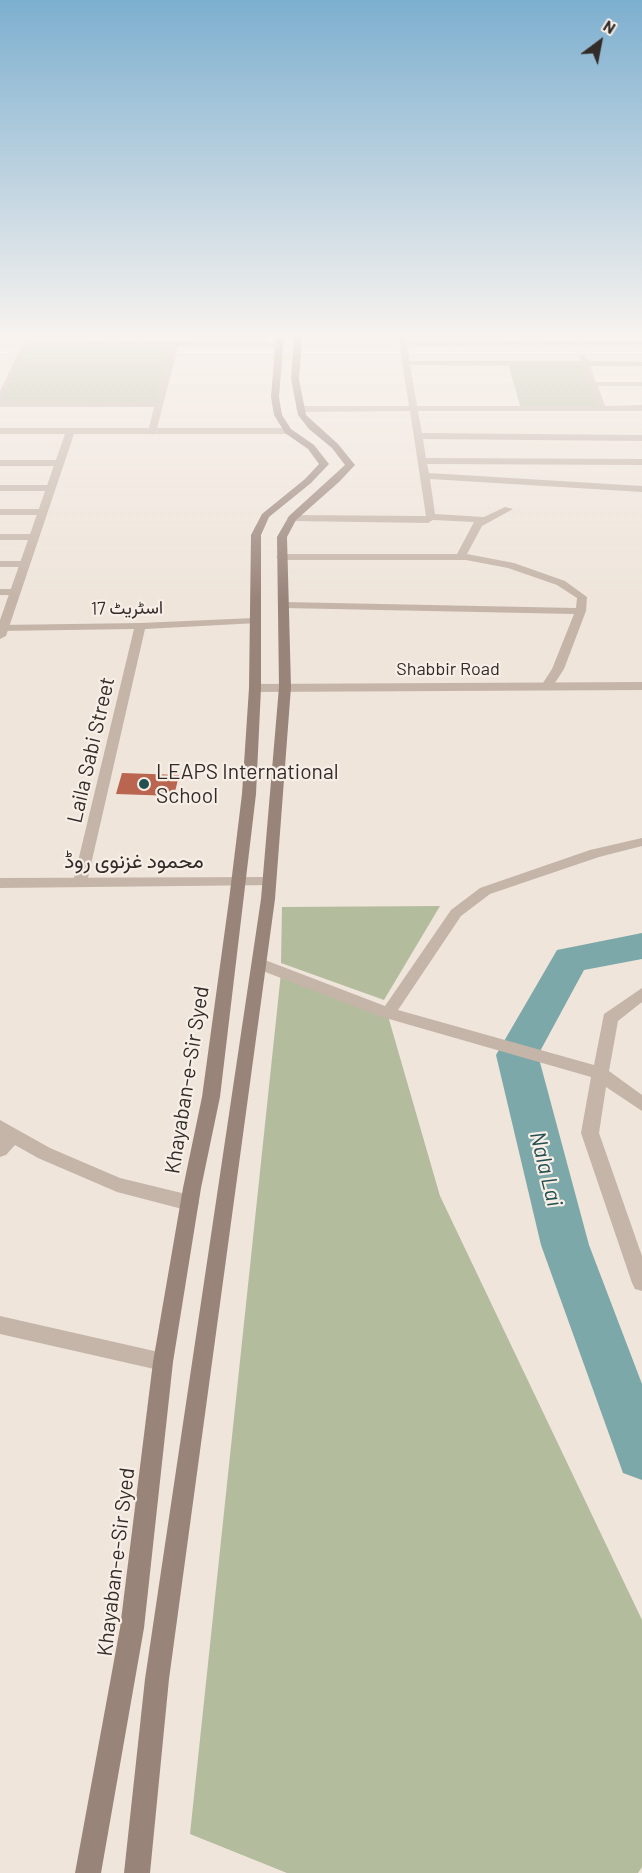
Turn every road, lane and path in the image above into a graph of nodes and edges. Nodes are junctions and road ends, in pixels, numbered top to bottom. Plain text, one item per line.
1 (154, 424) edge
2 (284, 424) edge
3 (310, 424) edge
4 (417, 424) edge
5 (288, 431) junction
6 (0, 432) edge
7 (70, 432) junction
8 (152, 432) junction
9 (419, 436) junction
10 (642, 438) edge
11 (423, 461) junction
12 (642, 462) edge
13 (0, 463) edge
14 (59, 463) junction
15 (426, 476) junction
16 (0, 488) edge
17 (51, 488) junction
18 (642, 489) edge
19 (508, 509) dead end
20 (0, 512) edge
21 (42, 512) junction
22 (292, 518) junction
23 (429, 518) junction
24 (482, 520) junction
25 (0, 537) edge
26 (34, 537) junction
27 (281, 557) junction
28 (460, 557) junction
29 (0, 564) edge
30 (24, 564) junction
31 (0, 592) edge
32 (15, 592) junction
33 (284, 605) junction
34 (580, 611) junction
35 (254, 621) junction
36 (140, 626) junction
37 (1, 630) edge
38 (642, 686) edge
39 (285, 687) junction
40 (547, 687) junction
41 (255, 688) junction
42 (642, 842) edge
43 (80, 882) junction
44 (238, 882) junction
45 (269, 882) junction
46 (0, 883) edge
47 (260, 964) junction
48 (642, 994) edge
49 (395, 1015) junction
50 (599, 1073) junction
51 (642, 1104) edge
52 (6, 1131) edge
53 (0, 1150) edge
54 (190, 1203) junction
55 (642, 1283) edge
56 (0, 1325) edge
57 (163, 1362) junction
58 (88, 1873) edge
59 (136, 1873) edge

1 - 8 street
2 - 5 main road
3 - 22 main road
4 - 9 street
5 - 8 street
5 - 35 main road, Khayaban-e-Sir Syed
6 - 7 street
7 - 8 street
7 - 14 street
9 - 10 street
9 - 11 street
11 - 12 street
11 - 15 street
13 - 14 street
14 - 17 street
15 - 18 street
15 - 23 street
16 - 17 street
17 - 21 street
19 - 24 street
20 - 21 street
21 - 26 street
22 - 23 street
22 - 27 main road
23 - 24 street
24 - 28 street
25 - 26 street
26 - 30 street
27 - 28 street
27 - 33 main road
28 - 34 street
29 - 30 street
30 - 32 street
31 - 32 street
32 - 37 street
33 - 34 street
33 - 39 main road
34 - 40 street
35 - 36 street, اسٹریٹ 17
35 - 41 main road, Khayaban-e-Sir Syed
36 - 37 street, اسٹریٹ 17
36 - 43 street, Laila Sabi Street
38 - 40 street, Shabbir Road
39 - 40 street, Shabbir Road
39 - 41 street, Shabbir Road
39 - 45 main road
41 - 44 main road, Khayaban-e-Sir Syed
42 - 49 street
43 - 44 street, محمود غزنوی روڈ
43 - 46 street, محمود غزنوی روڈ
44 - 45 street, محمود غزنوی روڈ
44 - 54 main road, Khayaban-e-Sir Syed
45 - 47 main road
47 - 49 street
47 - 59 main road
48 - 50 street
49 - 50 street
50 - 51 street
50 - 55 street
52 - 53 street
52 - 54 street
54 - 57 main road, Khayaban-e-Sir Syed
56 - 57 street
57 - 58 main road, Khayaban-e-Sir Syed

